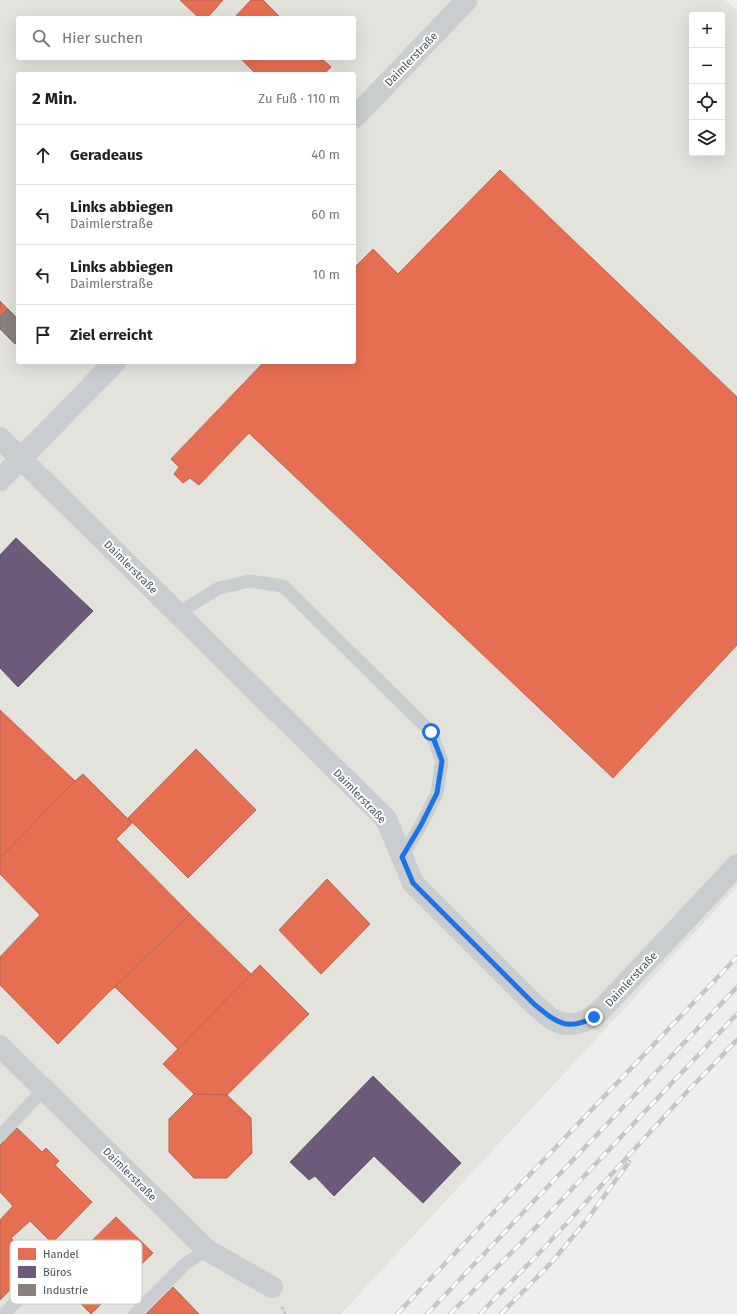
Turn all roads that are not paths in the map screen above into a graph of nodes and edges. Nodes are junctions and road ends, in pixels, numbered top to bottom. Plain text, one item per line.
1 (467, 0) edge
2 (356, 116) edge
3 (112, 364) edge
4 (0, 438) edge
5 (20, 458) junction
6 (0, 480) edge
7 (178, 613) junction
8 (402, 857) junction
9 (737, 865) edge
10 (0, 1046) edge
11 (44, 1089) junction
12 (0, 1136) edge
13 (207, 1250) junction
14 (272, 1287) dead end
15 (14, 1304) edge
16 (4, 1314) edge
17 (135, 1314) edge

1 - 2 street, Daimlerstraße
3 - 5 street
4 - 5 street, Daimlerstraße
5 - 6 street
5 - 7 street, Daimlerstraße
7 - 8 street, Daimlerstraße
7 - 8 lane
8 - 9 street, Daimlerstraße
10 - 11 street, Daimlerstraße
11 - 12 lane
11 - 13 street, Daimlerstraße
13 - 14 street, Daimlerstraße
13 - 17 lane
15 - 16 lane

